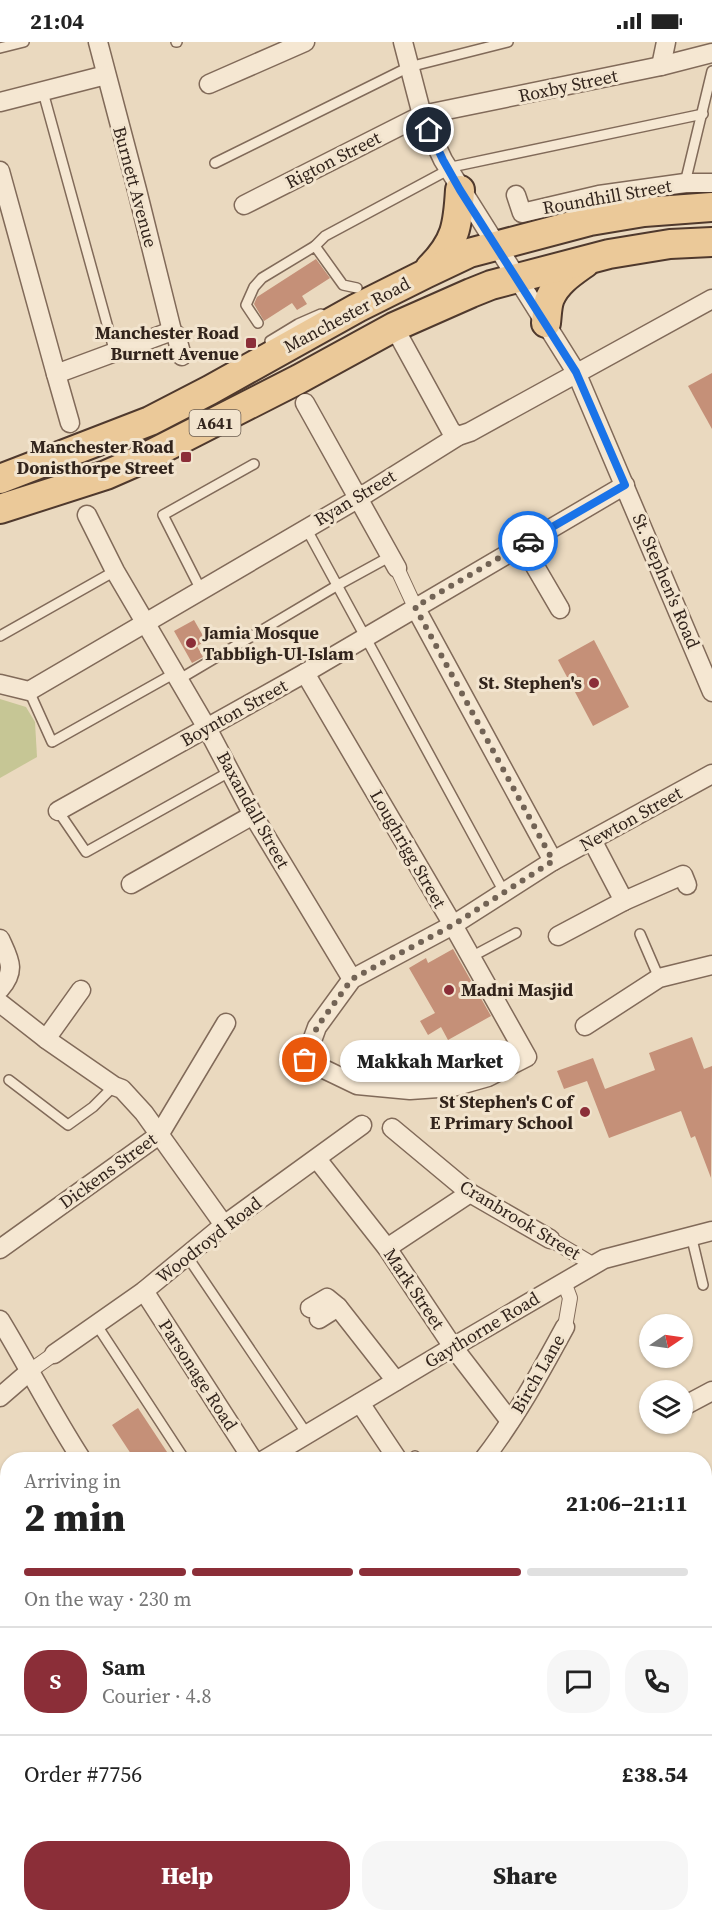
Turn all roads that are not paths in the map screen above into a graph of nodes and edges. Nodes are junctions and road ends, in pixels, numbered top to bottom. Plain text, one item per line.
1 (24, 42) edge
2 (98, 42) edge
3 (304, 42) edge
4 (403, 42) edge
5 (508, 42) edge
6 (666, 42) edge
7 (0, 48) edge
8 (712, 53) edge
9 (661, 66) junction
10 (410, 67) junction
11 (712, 71) edge
12 (106, 75) junction
13 (209, 84) dead end
14 (43, 92) junction
15 (0, 102) edge
16 (703, 114) junction
17 (423, 115) junction
18 (215, 163) dead end
19 (0, 171) edge
20 (452, 176) junction
21 (685, 183) junction
22 (712, 183) edge
23 (516, 195) dead end
24 (244, 205) dead end
25 (712, 207) edge
26 (6, 223) edge
27 (712, 242) edge
28 (315, 246) junction
29 (496, 246) junction
30 (628, 251) junction
31 (592, 259) junction
32 (424, 273) junction
33 (518, 278) junction
34 (368, 298) junction
35 (712, 299) edge
36 (258, 322) dead end
37 (546, 323) junction
38 (394, 327) junction
39 (172, 331) junction
40 (266, 344) dead end
41 (115, 353) junction
42 (182, 356) dead end
43 (238, 363) dead end
44 (576, 372) junction
45 (56, 374) junction
46 (210, 390) junction
47 (305, 403) dead end
48 (70, 423) dead end
49 (458, 436) junction
50 (254, 464) dead end
51 (0, 479) edge
52 (625, 485) junction
53 (359, 498) junction
54 (0, 509) edge
55 (87, 515) dead end
56 (306, 528) junction
57 (522, 544) junction
58 (394, 562) junction
59 (115, 571) junction
60 (338, 585) junction
61 (201, 590) junction
62 (415, 607) junction
63 (560, 609) dead end
64 (146, 622) junction
65 (0, 636) edge
66 (365, 637) junction
67 (305, 673) junction
68 (176, 676) junction
69 (0, 684) edge
70 (29, 691) junction
71 (712, 692) edge
72 (207, 728) junction
73 (231, 771) junction
74 (712, 774) edge
75 (58, 811) joint
76 (253, 815) junction
77 (592, 840) junction
78 (553, 861) junction
79 (131, 884) dead end
80 (687, 885) dead end
81 (504, 892) junction
82 (624, 901) junction
83 (453, 925) junction
84 (516, 933) dead end
85 (640, 934) dead end
86 (558, 936) dead end
87 (0, 939) edge
88 (471, 957) junction
89 (712, 965) edge
90 (659, 978) junction
91 (352, 979) junction
92 (3, 986) edge
93 (81, 990) dead end
94 (0, 1003) edge
95 (226, 1023) dead end
96 (585, 1026) dead end
97 (46, 1039) junction
98 (305, 1060) joint
99 (9, 1080) dead end
100 (114, 1086) junction
101 (362, 1125) dead end
102 (392, 1128) dead end
103 (159, 1135) junction
104 (316, 1159) junction
105 (470, 1193) junction
106 (224, 1226) junction
107 (712, 1231) edge
108 (691, 1235) junction
109 (550, 1239) joint
110 (387, 1248) junction
111 (0, 1249) edge
112 (187, 1256) junction
113 (594, 1265) junction
114 (564, 1282) junction
115 (703, 1285) dead end
116 (144, 1291) junction
117 (315, 1313) dead end
118 (0, 1320) edge
119 (96, 1324) junction
120 (565, 1328) joint
121 (453, 1347) junction
122 (54, 1354) joint
123 (30, 1371) junction
124 (396, 1381) junction
125 (712, 1391) edge
126 (0, 1397) edge
127 (693, 1401) edge
128 (360, 1403) junction
129 (510, 1421) junction
130 (307, 1434) junction
131 (76, 1452) edge
132 (181, 1452) edge
133 (248, 1452) edge
134 (277, 1452) edge
135 (403, 1452) edge
136 (493, 1452) edge

1 - 7 lane
2 - 12 street, Burnett Avenue
3 - 13 street
4 - 10 street, St. Stephen's Road
5 - 10 lane
6 - 9 street
8 - 9 street, Roxby Street
9 - 17 street, Roxby Street
10 - 17 street, St. Stephen's Road
10 - 18 lane
11 - 16 lane
12 - 14 street
12 - 39 street, Burnett Avenue
14 - 15 street
14 - 41 lane
16 - 20 lane
16 - 21 lane
17 - 20 street, St. Stephen's Road
17 - 24 street, Rigton Street
19 - 26 street
20 - 28 lane
20 - 29 street, St. Stephen's Road
20 - 32 main road
21 - 22 street, Roundhill Street
21 - 23 street, Roundhill Street
25 - 29 main road, Manchester Road / A641
26 - 45 street
27 - 30 main road, Manchester Road / A641
28 - 34 lane
28 - 36 lane
29 - 30 main road
29 - 32 main road, Manchester Road / A641
29 - 33 street, St. Stephen's Road
30 - 31 main road, Manchester Road / A641
31 - 33 main road, Manchester Road / A641
31 - 37 main road
32 - 34 main road, Manchester Road / A641
33 - 34 main road
33 - 37 street, St. Stephen's Road
33 - 38 main road, Manchester Road / A641
34 - 40 lane
34 - 46 main road, Manchester Road / A641
35 - 44 street, Ryan Street
37 - 44 street, St. Stephen's Road
38 - 49 street
38 - 54 main road, Manchester Road / A641
39 - 41 street
39 - 42 street, Burnett Avenue
41 - 45 street
43 - 46 lane
44 - 49 street, Ryan Street
44 - 52 street, St. Stephen's Road
45 - 48 street
46 - 51 main road, Manchester Road / A641
47 - 53 street
49 - 53 street, Ryan Street
50 - 61 lane
52 - 57 street, Boynton Street
52 - 71 street, St. Stephen's Road
53 - 56 street, Ryan Street
53 - 58 street
55 - 59 street, Baxandall Street
56 - 60 lane
56 - 61 street, Ryan Street
57 - 62 street, Boynton Street
57 - 63 street
58 - 60 lane
58 - 62 street
59 - 64 street, Baxandall Street
59 - 65 lane
60 - 66 lane
60 - 68 lane
61 - 64 street, Ryan Street
62 - 66 street, Boynton Street
62 - 78 street
64 - 68 street, Baxandall Street
64 - 70 street, Ryan Street
66 - 67 street, Boynton Street
66 - 81 lane
67 - 72 street, Boynton Street
67 - 83 street, Loughrigg Street
68 - 70 lane
68 - 72 street, Baxandall Street
69 - 70 street
72 - 73 street, Baxandall Street
72 - 75 street, Boynton Street
73 - 75 lane
73 - 76 street, Baxandall Street
74 - 77 street, Newton Street
76 - 79 street
76 - 91 street, Baxandall Street
77 - 78 street, Newton Street
77 - 82 street
78 - 81 street, Newton Street
80 - 82 street
81 - 83 street, Newton Street
82 - 86 street
83 - 88 street, Loughrigg Street
83 - 91 street, Newton Street
84 - 88 lane
85 - 90 lane
87 - 92 street
88 - 98 street, Loughrigg Street
89 - 90 street
90 - 96 street
91 - 98 street, Newton Street
93 - 97 street
94 - 97 street
95 - 103 street, Dickens Street
97 - 100 street
99 - 100 lane
100 - 103 street
101 - 104 street, Woodroyd Road
102 - 105 street, Cranbrook Street
103 - 106 street
103 - 111 street, Dickens Street
104 - 106 street, Woodroyd Road
104 - 110 street, Mark Street
105 - 109 street, Cranbrook Street
105 - 110 street
106 - 112 street, Woodroyd Road
107 - 108 street, Gaythorne Road
108 - 113 street, Gaythorne Road
108 - 115 lane
109 - 113 street, Cranbrook Street
110 - 121 street, Mark Street
112 - 116 street, Woodroyd Road
112 - 130 lane
113 - 114 street, Gaythorne Road
114 - 120 street, Birch Lane
114 - 121 street, Gaythorne Road
116 - 119 street, Woodroyd Road
116 - 133 street, Parsonage Road
117 - 124 street
118 - 123 street
119 - 122 street, Woodroyd Road
119 - 132 lane
120 - 129 street, Birch Lane
121 - 124 street, Gaythorne Road
121 - 129 street, Mark Street
122 - 123 street
123 - 126 street
123 - 131 street
124 - 128 street, Gaythorne Road
125 - 127 street
128 - 130 street, Gaythorne Road
128 - 135 street
129 - 136 street, Birch Lane
130 - 134 street, Gaythorne Road

